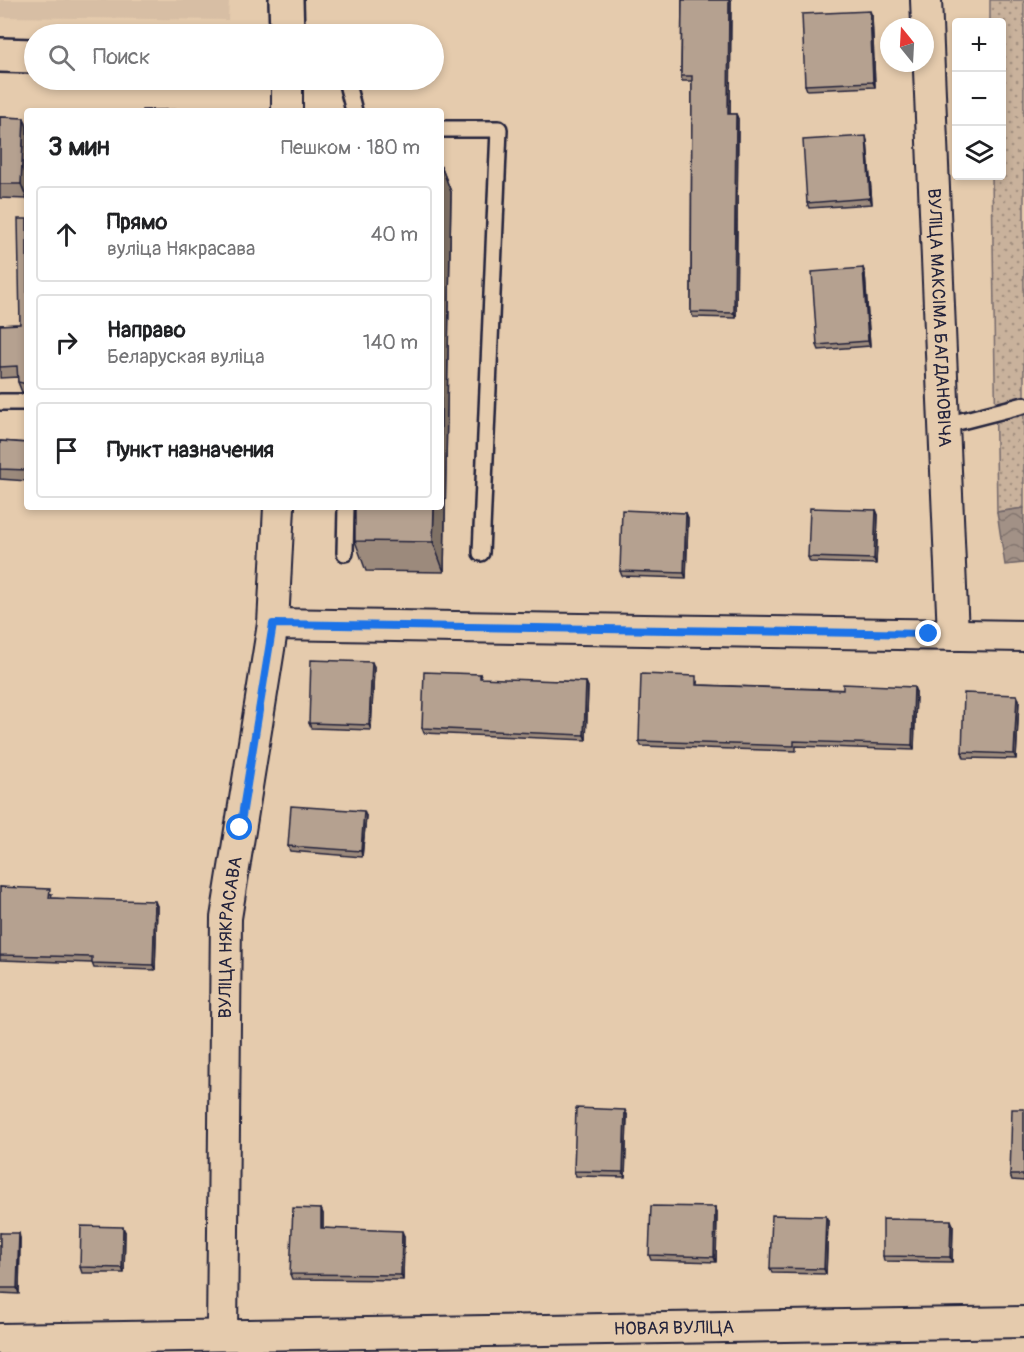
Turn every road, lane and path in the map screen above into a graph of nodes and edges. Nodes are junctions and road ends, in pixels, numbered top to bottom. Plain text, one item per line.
1 (286, 0) edge
2 (926, 0) edge
3 (286, 24) edge
4 (0, 55) edge
5 (24, 56) edge
6 (287, 90) edge
7 (349, 90) edge
8 (287, 108) edge
9 (353, 108) edge
10 (444, 129) edge
11 (0, 402) edge
12 (24, 402) edge
13 (1024, 405) edge
14 (942, 426) junction
15 (279, 510) edge
16 (346, 510) edge
17 (345, 553) dead end
18 (481, 554) dead end
19 (273, 624) junction
20 (953, 635) junction
21 (1024, 636) edge
22 (1024, 1322) edge
23 (222, 1335) junction
24 (0, 1339) edge

1 - 3 street
2 - 14 street, ВУЛІЦА МАКСІМА БАГДАНОВІЧА
4 - 5 street
6 - 8 street
7 - 9 lane
10 - 18 lane
11 - 12 lane
13 - 14 lane
14 - 20 street, ВУЛІЦА МАКСІМА БАГДАНОВІЧА
15 - 19 street, ВУЛІЦА НЯКРАСАВА
16 - 17 lane
19 - 20 street
19 - 23 street, ВУЛІЦА НЯКРАСАВА
20 - 21 street
22 - 23 street, НОВАЯ ВУЛІЦА
23 - 24 street, НОВАЯ ВУЛІЦА

